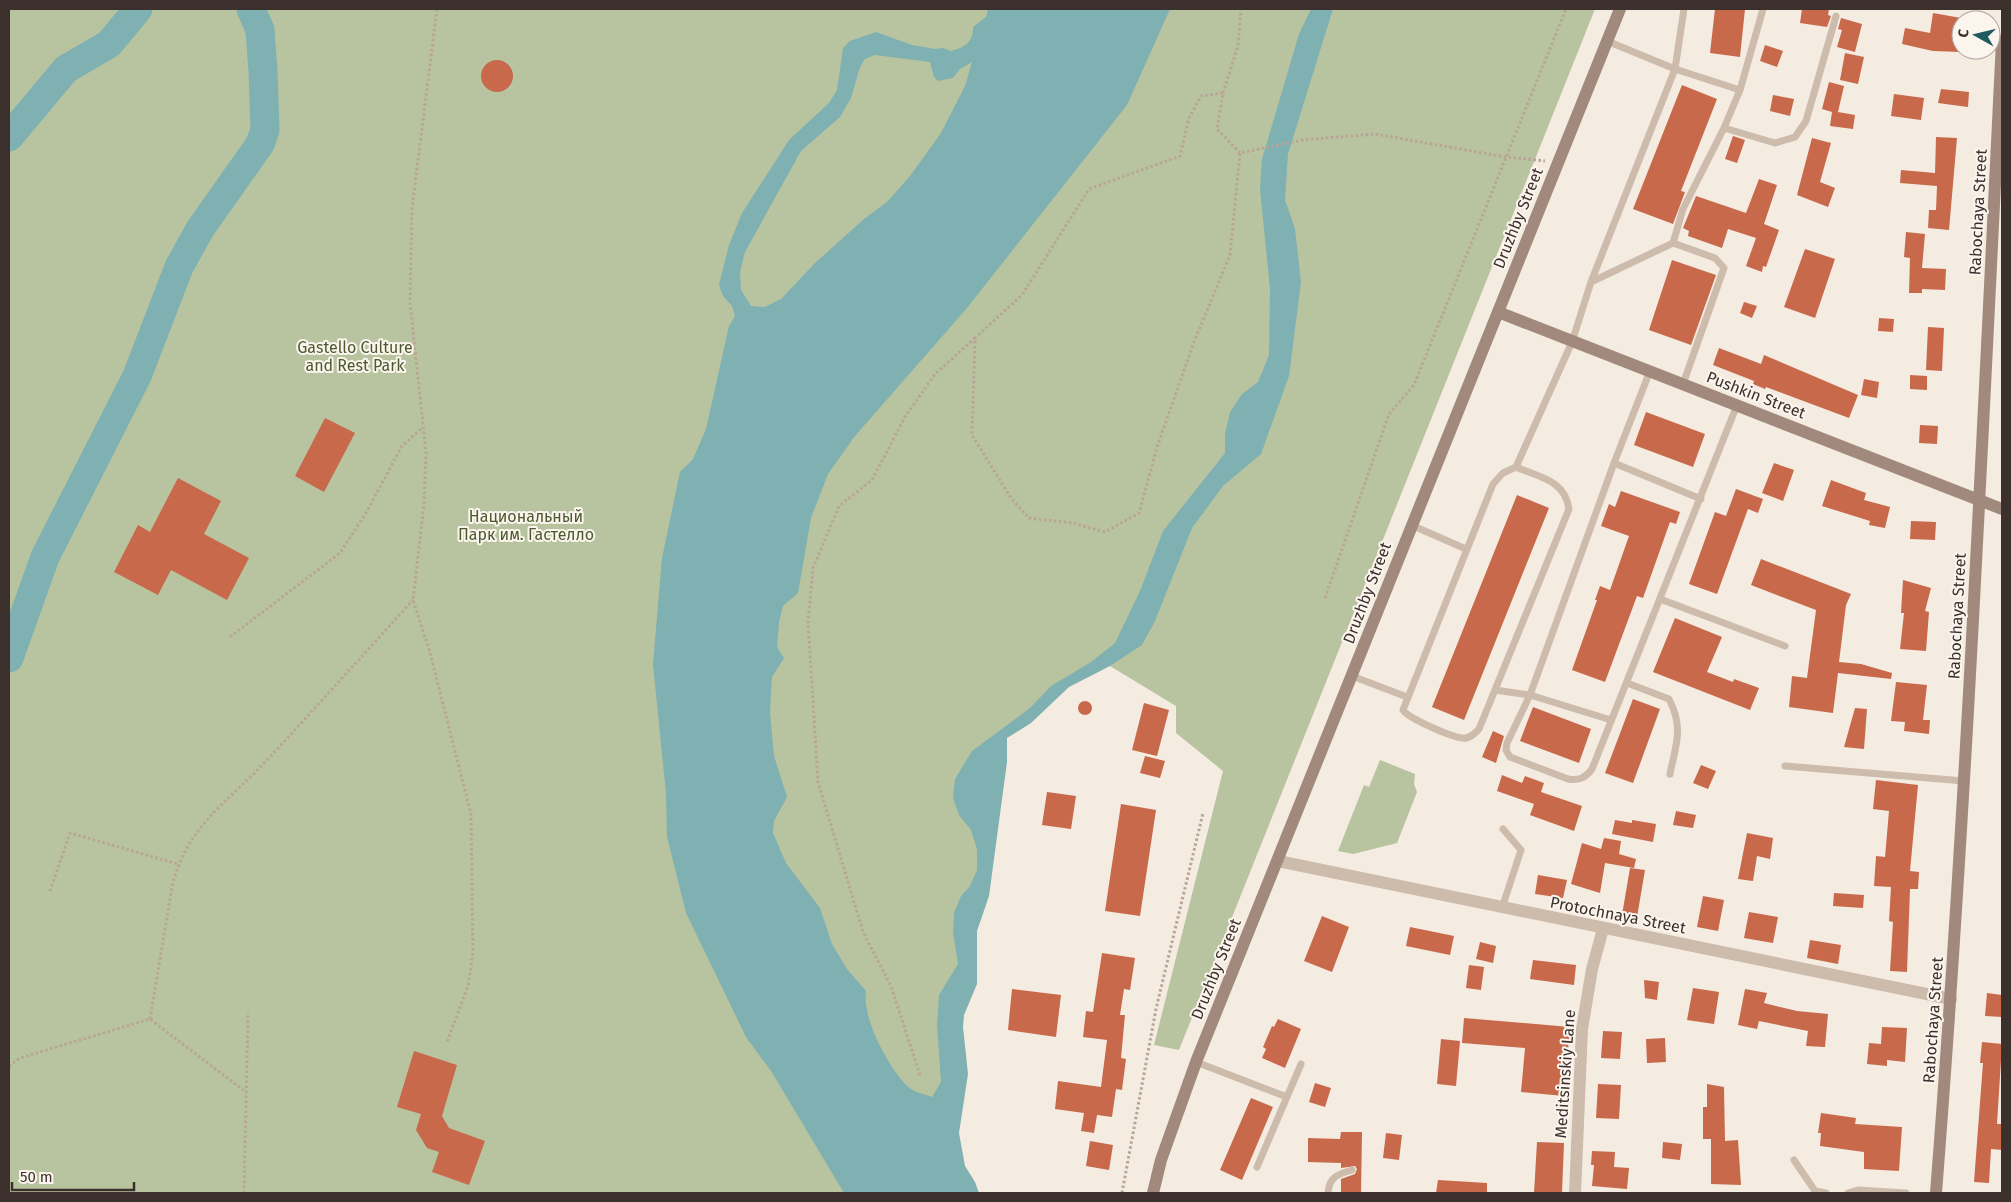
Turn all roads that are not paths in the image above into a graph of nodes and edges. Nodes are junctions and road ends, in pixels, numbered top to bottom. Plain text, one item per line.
1 (1620, 9) edge
2 (1684, 9) edge
3 (1763, 9) edge
4 (1836, 16) dead end
5 (1607, 41) junction
6 (2002, 41) edge
7 (1675, 69) junction
8 (1740, 90) junction
9 (1724, 128) junction
10 (1673, 242) junction
11 (1590, 282) junction
12 (1498, 312) junction
13 (1572, 342) junction
14 (1650, 371) junction
15 (1683, 384) junction
16 (1737, 405) junction
17 (1614, 463) junction
18 (1516, 466) junction
19 (1701, 498) junction
20 (1980, 500) junction
21 (2002, 509) edge
22 (1411, 525) junction
23 (1466, 549) junction
24 (1660, 599) junction
25 (1785, 646) dead end
26 (1352, 676) junction
27 (1627, 683) junction
28 (1495, 690) junction
29 (1530, 695) junction
30 (1407, 697) junction
31 (1611, 720) junction
32 (1785, 766) dead end
33 (1670, 774) dead end
34 (1964, 781) junction
35 (1503, 829) dead end
36 (1278, 861) junction
37 (1502, 908) junction
38 (1603, 929) junction
39 (1951, 999) junction
40 (1196, 1062) junction
41 (1300, 1064) dead end
42 (1286, 1097) junction
43 (1794, 1160) dead end
44 (1257, 1167) dead end
45 (1352, 1170) dead end
46 (1153, 1193) edge
47 (1328, 1193) edge
48 (1575, 1193) edge
49 (1826, 1193) edge
50 (1848, 1193) edge
51 (1906, 1193) edge
52 (1936, 1193) edge

1 - 5 main road, Druzhby Street
2 - 7 lane
3 - 8 lane
4 - 9 lane
5 - 7 lane
5 - 12 main road, Druzhby Street
6 - 20 main road, Rabochaya Street
7 - 8 lane
7 - 11 lane
8 - 9 lane
9 - 10 lane
10 - 11 lane
10 - 15 lane
11 - 13 lane
12 - 13 main road, Pushkin Street
12 - 22 main road, Druzhby Street
13 - 14 main road, Pushkin Street
13 - 18 lane
14 - 15 main road, Pushkin Street
14 - 17 lane
15 - 16 main road, Pushkin Street
16 - 19 lane
16 - 20 main road, Pushkin Street
17 - 19 lane
17 - 29 lane
18 - 23 lane
18 - 28 lane
19 - 24 lane
20 - 21 main road, Pushkin Street
20 - 34 main road, Rabochaya Street
22 - 23 lane
22 - 26 main road, Druzhby Street
23 - 30 lane
24 - 25 lane
24 - 27 lane
26 - 30 lane
26 - 36 main road, Druzhby Street
27 - 31 lane
27 - 33 lane
28 - 29 lane
28 - 30 lane
29 - 31 lane
29 - 31 lane
32 - 34 lane
34 - 39 main road, Rabochaya Street
35 - 37 lane
36 - 37 street, Protochnaya Street
36 - 40 main road, Druzhby Street
37 - 38 street, Protochnaya Street
38 - 39 street, Protochnaya Street
38 - 48 street, Meditsinskiy Lane
39 - 52 main road, Rabochaya Street
40 - 42 lane
40 - 46 main road, Druzhby Street
41 - 42 lane
42 - 44 lane
43 - 49 lane
45 - 47 lane
50 - 51 lane

